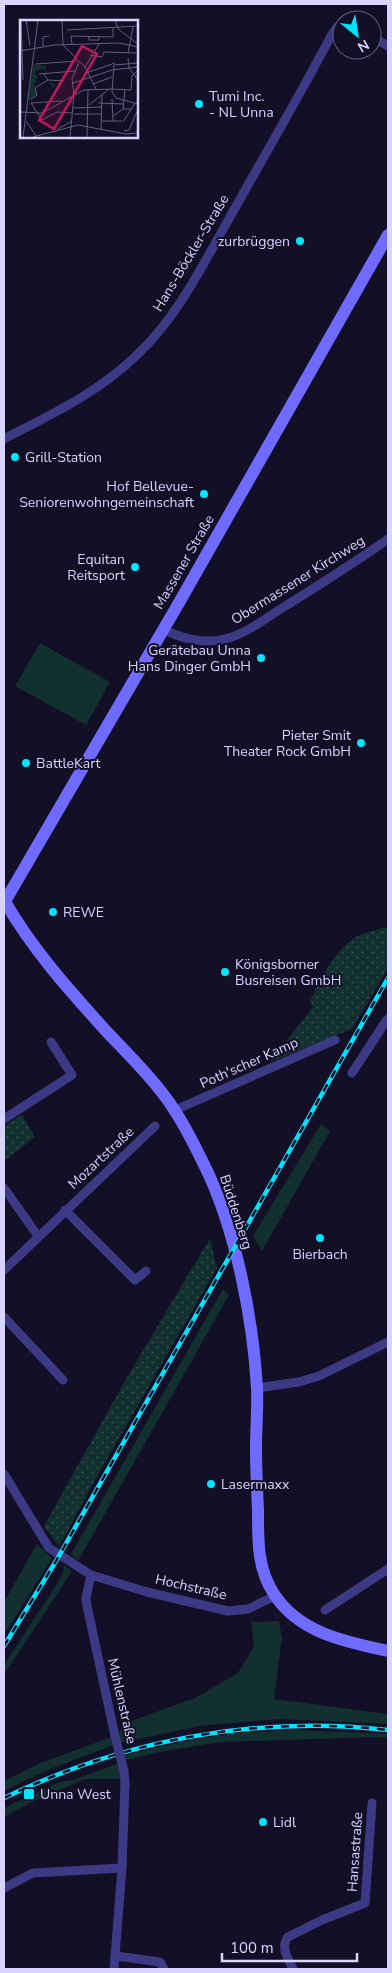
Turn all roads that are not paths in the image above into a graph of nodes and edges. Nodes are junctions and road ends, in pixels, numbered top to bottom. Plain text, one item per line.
1 (332, 34) edge
2 (388, 235) edge
3 (4, 439) edge
4 (388, 539) edge
5 (163, 629) junction
6 (4, 901) edge
7 (388, 1020) edge
8 (335, 1040) dead end
9 (50, 1042) dead end
10 (352, 1073) dead end
11 (175, 1110) junction
12 (4, 1119) edge
13 (155, 1126) dead end
14 (4, 1188) edge
15 (65, 1210) junction
16 (38, 1236) junction
17 (4, 1270) edge
18 (146, 1271) dead end
19 (4, 1318) edge
20 (388, 1342) edge
21 (63, 1380) dead end
22 (257, 1388) junction
23 (4, 1474) edge
24 (388, 1569) edge
25 (91, 1575) junction
26 (275, 1596) junction
27 (325, 1610) dead end
28 (388, 1652) edge
29 (372, 1803) dead end
30 (122, 1868) junction
31 (4, 1888) edge
32 (116, 1956) junction
33 (114, 1969) edge
34 (164, 1969) edge
35 (293, 1969) edge

1 - 3 street, Hans-Böckler-Straße
2 - 5 street, Massener Straße
4 - 5 street, Obermassener Kirchweg
5 - 6 street, Massener Straße
6 - 11 street, Büddenberg
7 - 10 street
8 - 11 street, Poth'scher Kamp
9 - 12 street
11 - 22 street, Büddenberg
13 - 15 street, Mozartstraße
14 - 16 street
15 - 16 street, Mozartstraße
15 - 18 street, Mozartstraße
16 - 17 street, Mozartstraße
19 - 21 street
20 - 22 street
22 - 26 street, Büddenberg
23 - 25 street
24 - 27 street
25 - 26 street, Hochstraße
25 - 30 street, Mühlenstraße, bridge
26 - 28 street
29 - 35 street, Hansastraße
30 - 31 street
30 - 32 street, Mühlenstraße
32 - 33 street, Mühlenstraße
32 - 34 street

